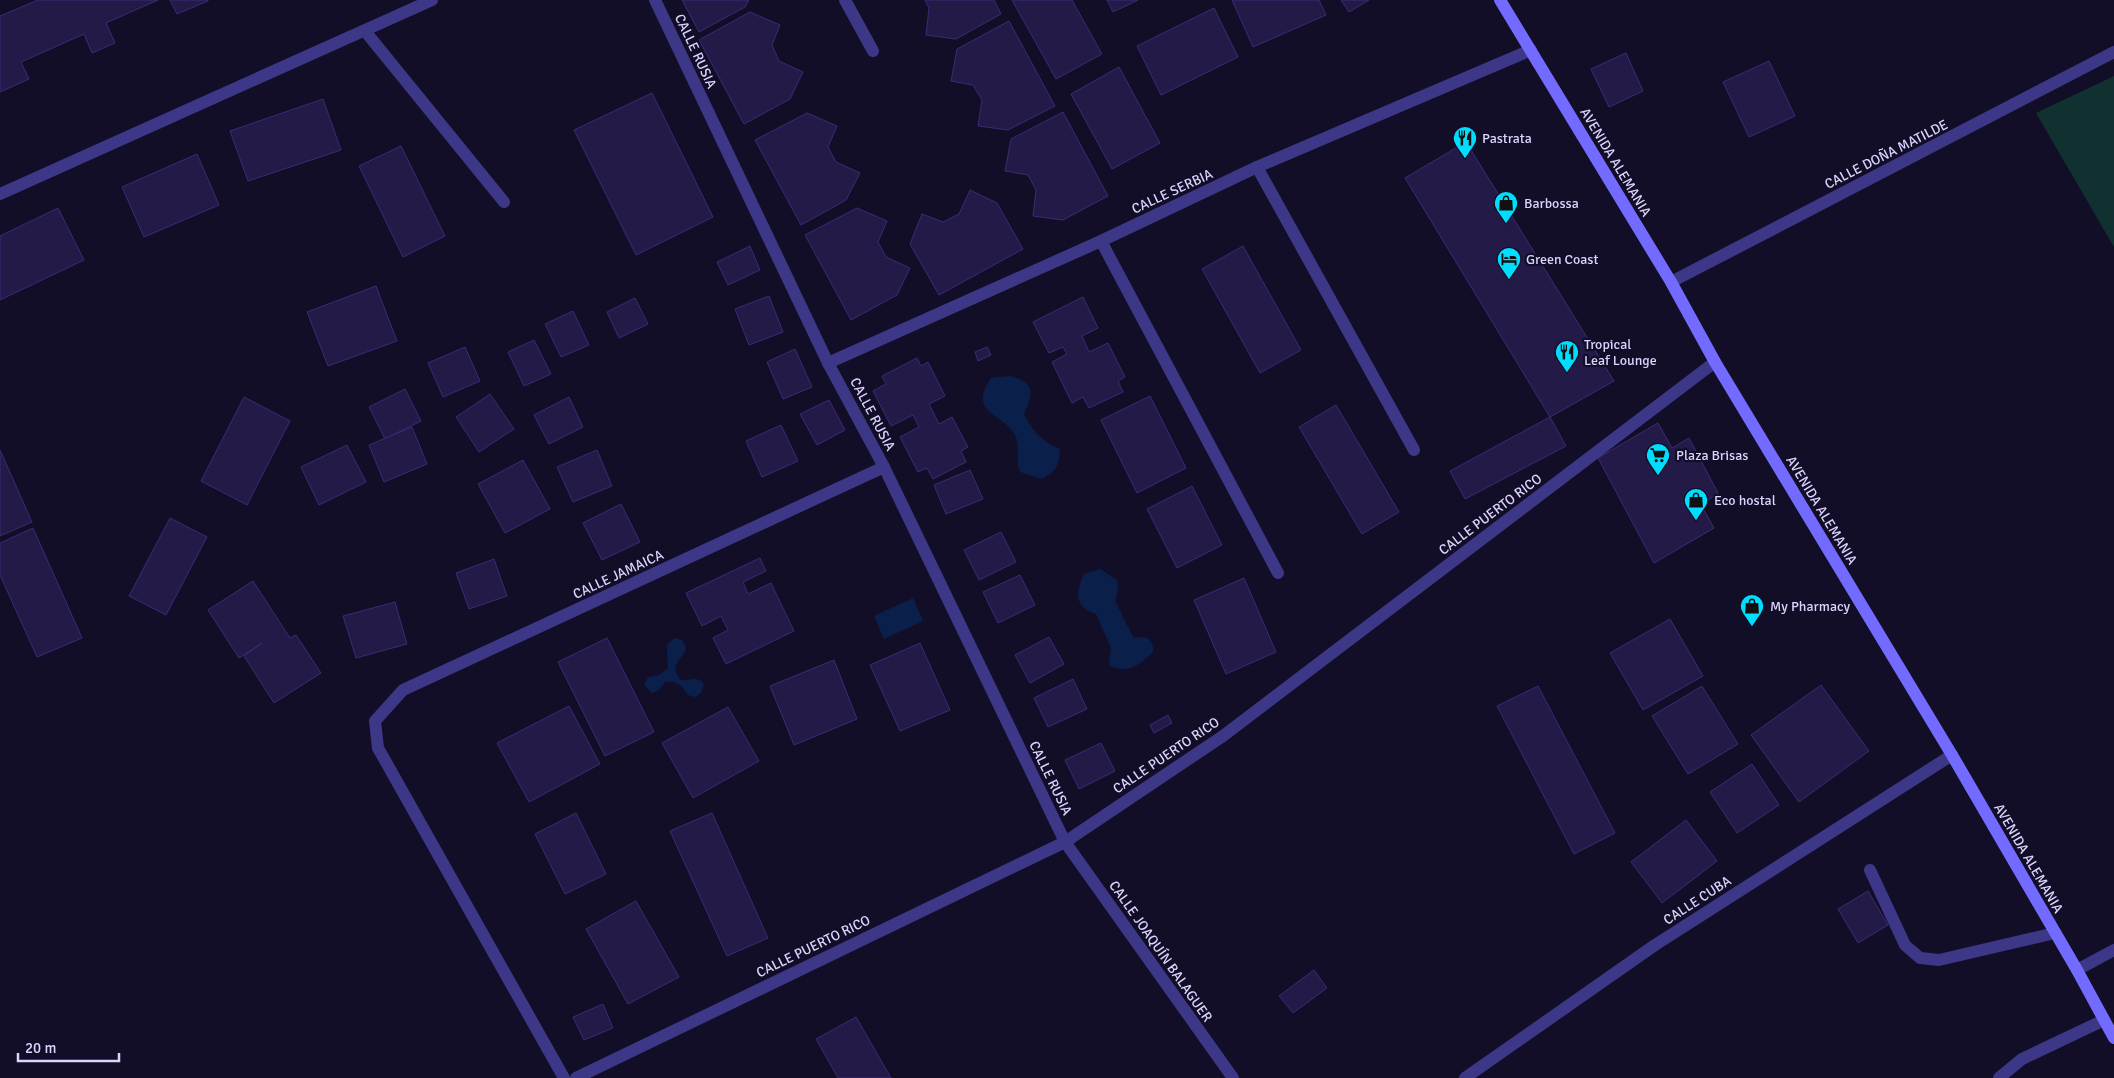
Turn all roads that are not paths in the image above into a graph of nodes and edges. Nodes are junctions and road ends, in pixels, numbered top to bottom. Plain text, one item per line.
1 (432, 0) edge
2 (656, 0) edge
3 (845, 0) edge
4 (1500, 0) edge
5 (365, 31) junction
6 (1531, 50) junction
7 (873, 52) dead end
8 (2114, 52) edge
9 (1257, 167) junction
10 (0, 194) edge
11 (504, 202) dead end
12 (1101, 241) junction
13 (1671, 282) junction
14 (1715, 362) junction
15 (828, 363) junction
16 (1414, 450) dead end
17 (884, 467) junction
18 (1278, 573) dead end
19 (1952, 755) junction
20 (1065, 842) junction
21 (1870, 870) dead end
22 (2055, 933) junction
23 (2114, 950) edge
24 (2077, 970) junction
25 (2104, 1020) junction
26 (2114, 1038) edge
27 (564, 1078) edge
28 (576, 1078) edge
29 (1233, 1078) edge
30 (1465, 1078) edge
31 (1999, 1078) edge

1 - 5 street
2 - 15 street, CALLE RUSIA
3 - 7 street
4 - 6 street, AVENIDA ALEMANIA
5 - 10 street
5 - 11 street
6 - 9 street, CALLE SERBIA
6 - 13 street, AVENIDA ALEMANIA
8 - 13 street, CALLE DOÑA MATILDE
9 - 12 street, CALLE SERBIA
9 - 16 street
12 - 15 street, CALLE SERBIA
12 - 18 street
13 - 14 street, AVENIDA ALEMANIA
14 - 19 street, AVENIDA ALEMANIA
14 - 20 street, CALLE PUERTO RICO
15 - 17 street, CALLE RUSIA
17 - 20 street, CALLE RUSIA
17 - 27 street, CALLE JAMAICA
19 - 22 street, AVENIDA ALEMANIA
19 - 30 street, CALLE CUBA
20 - 28 street, CALLE PUERTO RICO
20 - 29 street, CALLE JOAQUÍN BALAGUER
21 - 22 street
22 - 24 street, AVENIDA ALEMANIA
23 - 24 street
24 - 25 street, AVENIDA ALEMANIA
25 - 26 street, AVENIDA ALEMANIA
25 - 31 street

